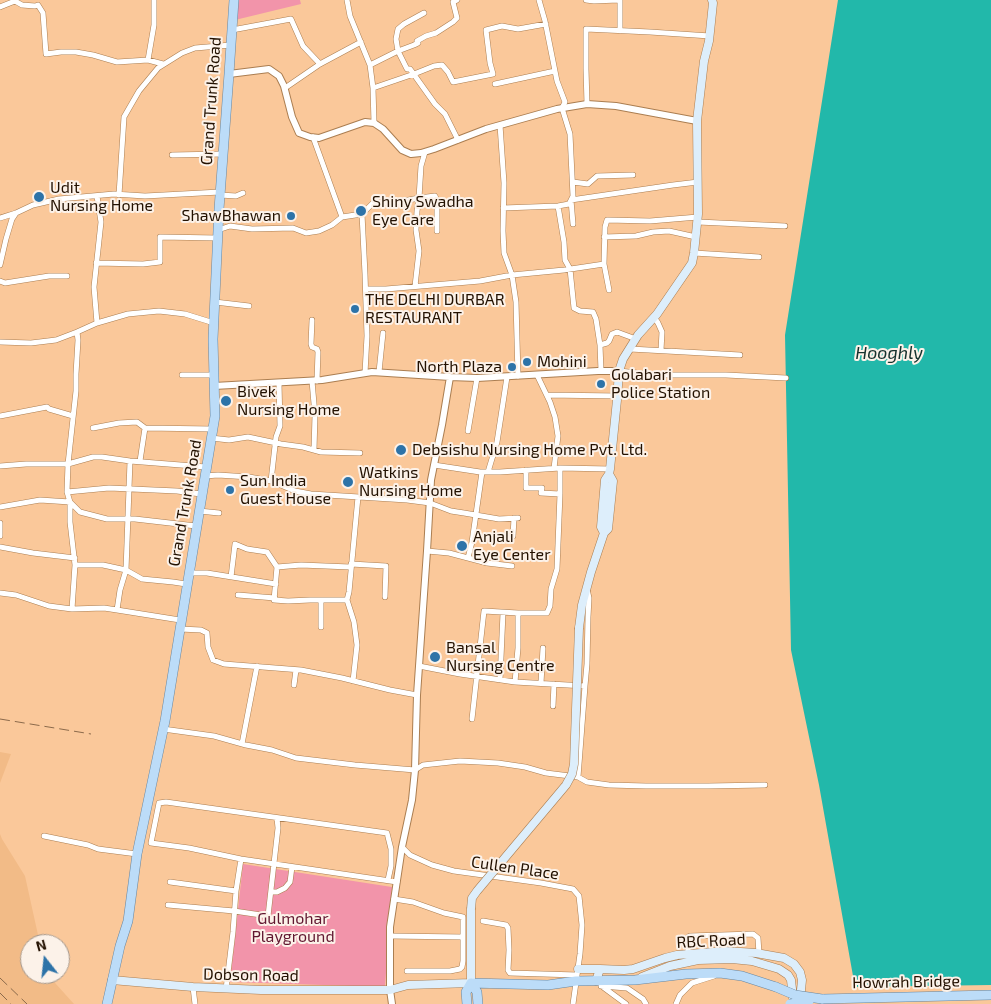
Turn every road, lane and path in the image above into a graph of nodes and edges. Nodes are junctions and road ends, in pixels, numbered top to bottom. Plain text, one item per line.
1 (154, 0) edge
2 (234, 0) edge
3 (347, 0) edge
4 (457, 0) edge
5 (539, 0) edge
6 (586, 0) edge
7 (619, 0) edge
8 (712, 0) edge
9 (37, 2) edge
10 (0, 7) edge
11 (424, 14) dead end
12 (546, 24) junction
13 (232, 30) junction
14 (620, 31) junction
15 (710, 36) junction
16 (361, 42) junction
17 (231, 45) junction
18 (398, 51) junction
19 (148, 60) junction
20 (163, 64) junction
21 (320, 64) junction
22 (370, 64) junction
23 (556, 71) junction
24 (229, 74) junction
25 (414, 74) junction
26 (495, 84) dead end
27 (284, 88) junction
28 (373, 88) junction
29 (587, 104) junction
30 (562, 108) junction
31 (697, 121) junction
32 (374, 123) junction
33 (500, 125) junction
34 (313, 137) junction
35 (458, 140) junction
36 (425, 152) junction
37 (223, 154) junction
38 (172, 156) dead end
39 (633, 175) dead end
40 (572, 182) junction
41 (698, 182) junction
42 (243, 193) dead end
43 (119, 194) junction
44 (220, 194) junction
45 (97, 196) junction
46 (418, 198) junction
47 (571, 200) junction
48 (558, 206) junction
49 (503, 208) junction
50 (16, 213) junction
51 (362, 214) junction
52 (0, 217) edge
53 (342, 217) junction
54 (698, 220) junction
55 (574, 224) dead end
56 (785, 226) dead end
57 (437, 231) dead end
58 (218, 234) junction
59 (604, 237) junction
60 (696, 237) junction
61 (694, 253) junction
62 (759, 257) dead end
63 (96, 263) junction
64 (604, 264) junction
65 (0, 265) edge
66 (570, 269) junction
67 (512, 274) junction
68 (67, 276) dead end
69 (0, 281) edge
70 (415, 286) junction
71 (366, 289) junction
72 (609, 290) dead end
73 (214, 302) junction
74 (249, 306) dead end
75 (654, 317) junction
76 (312, 320) dead end
77 (214, 322) junction
78 (97, 323) junction
79 (77, 332) junction
80 (383, 332) dead end
81 (636, 339) junction
82 (0, 342) edge
83 (600, 345) junction
84 (630, 349) junction
85 (661, 350) junction
86 (740, 355) dead end
87 (601, 371) junction
88 (619, 371) junction
89 (379, 372) junction
90 (365, 373) junction
91 (182, 375) dead end
92 (214, 375) junction
93 (537, 375) junction
94 (518, 376) junction
95 (450, 377) junction
96 (508, 377) junction
97 (477, 378) junction
98 (786, 378) dead end
99 (315, 381) junction
100 (279, 382) junction
101 (214, 386) junction
102 (547, 395) junction
103 (618, 396) junction
104 (0, 416) edge
105 (73, 416) junction
106 (93, 428) dead end
107 (145, 428) junction
108 (468, 431) dead end
109 (212, 433) junction
110 (275, 443) junction
111 (314, 450) junction
112 (360, 453) dead end
113 (130, 461) junction
114 (140, 461) junction
115 (68, 464) junction
116 (434, 465) junction
117 (0, 466) edge
118 (557, 468) junction
119 (526, 470) junction
120 (205, 472) junction
121 (485, 472) junction
122 (610, 472) junction
123 (271, 481) junction
124 (128, 489) junction
125 (68, 492) junction
126 (201, 494) junction
127 (560, 494) junction
128 (358, 497) junction
129 (70, 502) junction
130 (430, 503) junction
131 (0, 508) edge
132 (198, 511) junction
133 (219, 513) dead end
134 (476, 515) junction
135 (129, 519) junction
136 (0, 523) edge
137 (196, 526) junction
138 (0, 536) edge
139 (513, 536) dead end
140 (0, 547) edge
141 (427, 551) junction
142 (75, 558) junction
143 (468, 558) junction
144 (75, 564) junction
145 (350, 566) junction
146 (512, 566) dead end
147 (277, 567) junction
148 (126, 570) junction
149 (188, 572) junction
150 (231, 577) junction
151 (186, 584) junction
152 (276, 584) junction
153 (587, 588) junction
154 (0, 593) edge
155 (238, 595) dead end
156 (384, 597) dead end
157 (275, 598) junction
158 (321, 600) junction
159 (346, 600) junction
160 (72, 609) junction
161 (116, 610) junction
162 (503, 613) junction
163 (518, 613) junction
164 (180, 624) junction
165 (321, 627) dead end
166 (544, 648) dead end
167 (257, 666) junction
168 (419, 666) junction
169 (296, 670) junction
170 (477, 676) junction
171 (353, 680) junction
172 (500, 680) junction
173 (515, 682) junction
174 (541, 683) junction
175 (554, 684) junction
176 (294, 686) dead end
177 (585, 686) junction
178 (417, 695) junction
179 (553, 706) dead end
180 (472, 719) dead end
181 (162, 729) junction
182 (242, 744) junction
183 (415, 770) junction
184 (578, 777) junction
185 (765, 785) dead end
186 (277, 818) junction
187 (44, 836) dead end
188 (402, 847) junction
189 (138, 854) junction
190 (241, 859) junction
191 (275, 864) junction
192 (292, 867) junction
193 (388, 880) junction
194 (170, 882) dead end
195 (397, 882) junction
196 (236, 891) junction
197 (271, 892) junction
198 (394, 899) junction
199 (168, 905) dead end
200 (234, 911) junction
201 (483, 921) dead end
202 (390, 936) junction
203 (462, 937) junction
204 (688, 954) junction
205 (759, 954) junction
206 (600, 970) junction
207 (407, 971) dead end
208 (720, 973) junction
209 (577, 975) junction
210 (112, 980) junction
211 (635, 980) junction
212 (471, 983) junction
213 (599, 983) junction
214 (193, 987) junction
215 (226, 989) junction
216 (390, 990) junction
217 (991, 995) edge
218 (822, 999) junction
219 (644, 1002) edge
220 (107, 1004) edge
221 (196, 1004) edge
222 (392, 1004) edge
223 (467, 1004) edge
224 (478, 1004) edge
225 (573, 1004) edge
226 (626, 1004) edge
227 (676, 1004) edge
228 (790, 1004) edge
229 (794, 1004) edge
230 (800, 1004) edge

1 - 19 street
2 - 13 main road, Grand Trunk Road
3 - 16 street
4 - 18 street
5 - 12 street
6 - 7 street
7 - 14 street
8 - 15 main road
9 - 10 street
9 - 19 street
11 - 18 street
12 - 23 street
12 - 25 street
13 - 17 main road, Grand Trunk Road
13 - 21 street
14 - 15 street
14 - 29 street
15 - 31 main road
16 - 21 street
16 - 22 street
17 - 20 street
17 - 24 main road, Grand Trunk Road
18 - 22 street
18 - 25 street
19 - 20 street
20 - 43 street
21 - 27 street
22 - 28 street
23 - 26 street
23 - 30 street
24 - 27 street
24 - 37 main road, Grand Trunk Road
25 - 28 street
25 - 35 street
27 - 34 street
28 - 32 street
29 - 30 street
29 - 31 street
30 - 33 street
30 - 40 street
31 - 41 main road
32 - 34 street
32 - 36 street
33 - 35 street
33 - 49 street
34 - 53 street
35 - 36 street
36 - 46 street
37 - 38 street
37 - 44 main road, Grand Trunk Road
39 - 40 street
40 - 47 street
41 - 47 street
41 - 54 main road
42 - 44 street
43 - 44 street
43 - 45 street
44 - 58 main road, Grand Trunk Road
45 - 50 street
45 - 63 street
46 - 51 street
46 - 57 street
46 - 70 street
47 - 48 street
47 - 55 street
48 - 49 street
48 - 66 street
49 - 67 street
50 - 52 street
50 - 65 street
51 - 53 street
51 - 71 street
53 - 58 street
54 - 56 street
54 - 59 street
54 - 60 main road
58 - 63 street
58 - 73 main road, Grand Trunk Road
59 - 60 street
59 - 64 street
60 - 61 main road
61 - 62 street
61 - 75 main road
63 - 78 street
64 - 66 street
64 - 72 street
66 - 67 street
66 - 83 street
67 - 70 street
67 - 94 street
68 - 69 street
70 - 71 street
71 - 90 street
73 - 74 street
73 - 77 main road, Grand Trunk Road
75 - 81 main road
75 - 85 street
76 - 99 street
77 - 78 street
77 - 92 main road, Grand Trunk Road
78 - 79 street
79 - 82 street
79 - 105 street
80 - 89 street
81 - 83 street
81 - 84 main road
83 - 87 street
84 - 85 street
84 - 88 main road
85 - 86 street
87 - 88 street
87 - 93 street
88 - 98 street
88 - 103 main road
89 - 90 street
89 - 95 street
90 - 99 street
91 - 92 street
92 - 101 main road, Grand Trunk Road
93 - 94 street
93 - 102 street
94 - 96 street
95 - 97 street
95 - 116 street
96 - 97 street
96 - 121 street
97 - 108 street
99 - 100 street
99 - 111 street
100 - 101 street
100 - 110 street
101 - 109 main road, Grand Trunk Road
102 - 103 street
102 - 118 street
103 - 122 main road
104 - 105 street
105 - 115 street
106 - 107 street
107 - 109 street
107 - 114 street
109 - 110 street
109 - 120 main road, Grand Trunk Road
110 - 111 street
110 - 123 street
111 - 112 street
113 - 114 street
113 - 115 street
113 - 124 street
114 - 120 street
115 - 117 street
115 - 125 street
116 - 121 street
116 - 130 street
118 - 119 street
118 - 122 street
118 - 127 street
119 - 121 street
119 - 127 street
120 - 123 street
120 - 126 main road, Grand Trunk Road
121 - 134 street
122 - 153 main road
123 - 128 street
124 - 125 street
124 - 126 street
124 - 135 street
125 - 129 street
126 - 132 main road, Grand Trunk Road
127 - 163 street
128 - 130 street
128 - 145 street
129 - 131 street
129 - 135 street
129 - 142 street
130 - 134 street
130 - 141 street
132 - 133 street
132 - 137 main road, Grand Trunk Road
134 - 139 street
134 - 143 street
135 - 137 street
135 - 148 street
136 - 138 street
137 - 149 main road, Grand Trunk Road
140 - 142 street
141 - 143 street
141 - 168 street
142 - 144 street
143 - 146 street
144 - 148 street
144 - 160 street
145 - 147 street
145 - 156 street
145 - 159 street
147 - 150 street
147 - 152 street
148 - 151 street
148 - 161 street
149 - 150 street
149 - 151 main road, Grand Trunk Road
150 - 152 street
151 - 164 main road, Grand Trunk Road
152 - 157 street
153 - 177 street
153 - 212 main road, bridge
154 - 160 street
155 - 157 street
157 - 158 street
158 - 159 street
158 - 165 street
159 - 171 street
160 - 161 street
161 - 164 street
162 - 163 street
162 - 170 street
162 - 172 street
163 - 173 street
164 - 167 street
164 - 181 main road, Grand Trunk Road
166 - 174 street
167 - 169 street
167 - 182 street
168 - 170 street
168 - 178 street
169 - 171 street
169 - 176 street
170 - 172 street
170 - 180 street
171 - 178 street
172 - 173 street
173 - 174 street
174 - 175 street
175 - 177 street
175 - 179 street
177 - 184 street
178 - 183 street
181 - 182 street
181 - 189 main road, Grand Trunk Road
182 - 183 street
183 - 184 street
183 - 188 street
184 - 185 street
186 - 190 street
186 - 191 street
186 - 193 street
187 - 189 street
188 - 195 street
188 - 209 street, Cullen Place
189 - 210 main road, Grand Trunk Road
190 - 191 street
190 - 196 street
191 - 192 street
191 - 197 street
192 - 193 street
192 - 197 street
193 - 195 street
194 - 196 street
195 - 198 street
196 - 200 street
197 - 200 street
198 - 202 street
198 - 203 street
199 - 200 street
200 - 215 street
201 - 209 street
202 - 203 street
202 - 216 street
203 - 207 street
204 - 205 main road, RBC Road
204 - 205 street
204 - 206 main road, RBC Road
205 - 230 main road, RBC Road
206 - 209 main road, RBC Road
206 - 213 main road
208 - 211 main road
208 - 218 main road, bridge
208 - 227 street
209 - 212 main road
209 - 213 main road
209 - 225 street, Cullen Place
210 - 214 main road, Dobson Road
210 - 220 main road, Grand Trunk Road
211 - 213 main road
211 - 229 main road, RBC Road
212 - 216 main road, Dobson Road
212 - 223 main road
212 - 224 main road
213 - 219 street
213 - 226 street
214 - 215 main road, Dobson Road
214 - 221 street
215 - 216 main road, Dobson Road
216 - 222 street
217 - 218 main road, Howrah Bridge
218 - 228 main road, bridge

